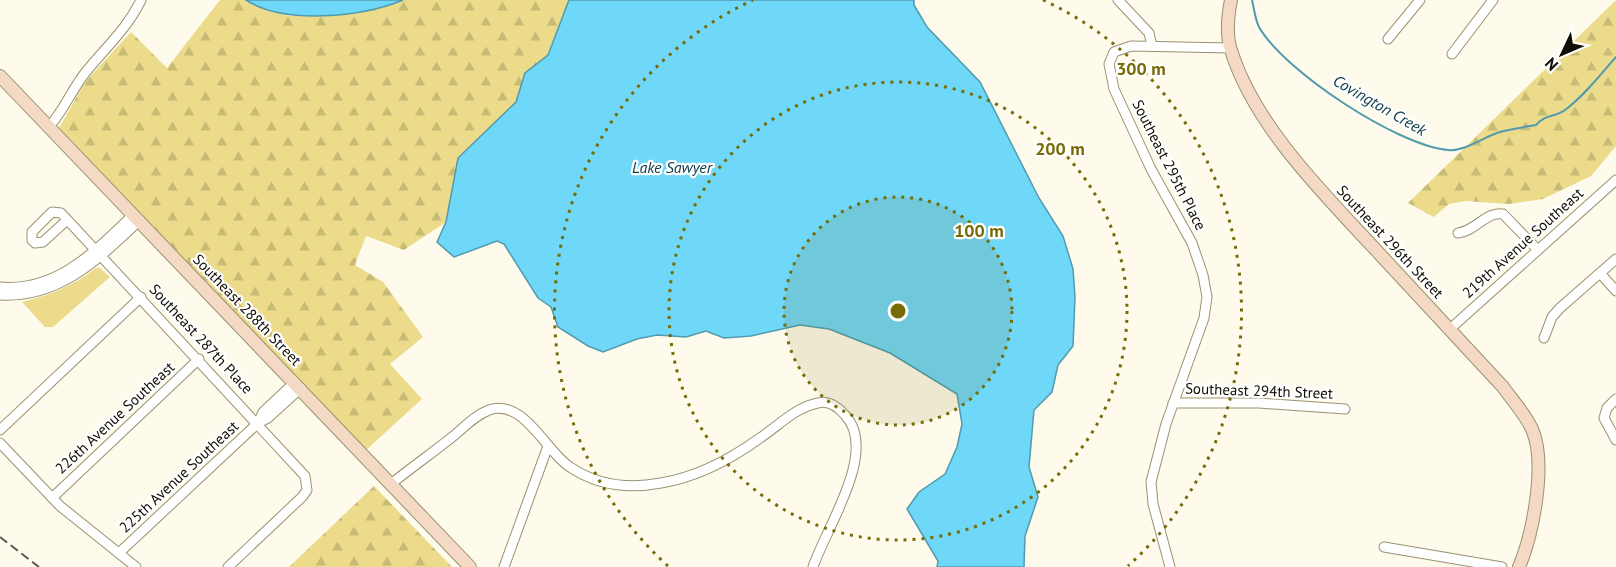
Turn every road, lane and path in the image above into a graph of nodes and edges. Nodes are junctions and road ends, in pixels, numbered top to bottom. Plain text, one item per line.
1 (141, 0) edge
2 (1118, 0) edge
3 (1231, 0) edge
4 (1420, 0) edge
5 (1493, 0) edge
6 (1388, 39) dead end
7 (1152, 46) junction
8 (1231, 48) junction
9 (1452, 54) dead end
10 (0, 76) edge
11 (49, 127) junction
12 (1616, 180) edge
13 (137, 217) junction
14 (67, 220) dead end
15 (1458, 233) dead end
16 (1538, 250) junction
17 (99, 253) junction
18 (1616, 259) edge
19 (1600, 273) junction
20 (0, 287) edge
21 (1616, 291) edge
22 (0, 295) edge
23 (141, 297) junction
24 (1450, 329) junction
25 (1544, 338) dead end
26 (199, 359) junction
27 (298, 385) junction
28 (1616, 399) edge
29 (1173, 404) junction
30 (1345, 409) dead end
31 (258, 423) junction
32 (0, 430) edge
33 (1616, 440) edge
34 (0, 443) edge
35 (548, 446) junction
36 (391, 484) junction
37 (52, 498) junction
38 (1384, 547) dead end
39 (120, 552) junction
40 (136, 567) edge
41 (228, 567) edge
42 (470, 567) edge
43 (504, 567) edge
44 (813, 567) edge
45 (1170, 567) edge
46 (1502, 567) edge
47 (1519, 567) edge

1 - 11 street
2 - 7 street
3 - 8 street, Southeast 296th Street
4 - 6 street
5 - 9 street
7 - 8 street, Southeast 295th Place
7 - 29 street, Southeast 295th Place
8 - 24 street, Southeast 296th Street
10 - 11 street, Southeast 288th Street
11 - 13 street, Southeast 288th Street
12 - 16 street, 219th Avenue Southeast
13 - 17 street
13 - 27 street, Southeast 288th Street
14 - 17 street, Southeast 287th Place
15 - 16 street
16 - 24 street, 219th Avenue Southeast
17 - 20 street
17 - 22 street
17 - 23 street, Southeast 287th Place
18 - 19 street
19 - 21 street
19 - 25 street
23 - 26 street, Southeast 287th Place
23 - 32 street
24 - 47 street, Southeast 296th Street
26 - 31 street, Southeast 287th Place
26 - 37 street, 226th Avenue Southeast
27 - 31 street, 225th Avenue Southeast
27 - 36 street, Southeast 288th Street
28 - 33 street
29 - 30 street, Southeast 294th Street
29 - 45 street
31 - 39 street, 225th Avenue Southeast
31 - 41 street, Southeast 287th Place
34 - 37 street
35 - 36 street
35 - 43 street
35 - 44 street
36 - 42 street, Southeast 288th Street
37 - 39 street
38 - 46 street
39 - 40 street

